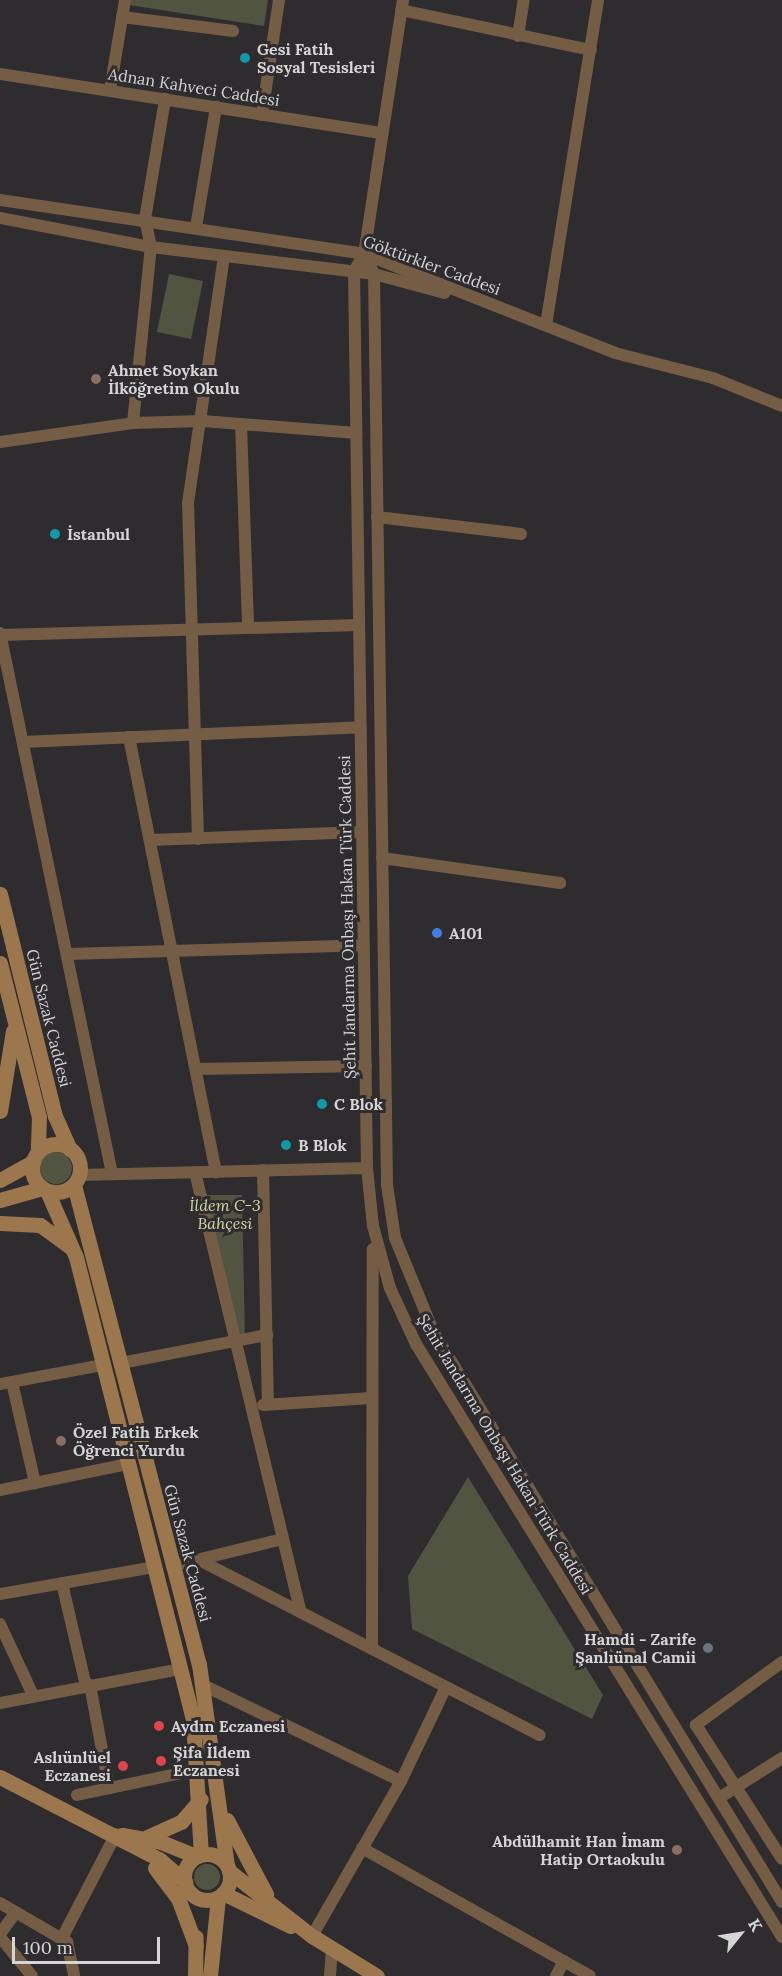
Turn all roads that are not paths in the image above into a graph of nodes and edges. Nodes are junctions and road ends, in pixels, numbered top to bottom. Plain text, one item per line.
1 (125, 0) edge
2 (279, 0) edge
3 (525, 0) edge
4 (598, 0) edge
5 (402, 5) edge
6 (122, 17) junction
7 (233, 32) dead end
8 (518, 36) junction
9 (591, 50) junction
10 (0, 75) edge
11 (110, 90) junction
12 (165, 99) junction
13 (216, 107) junction
14 (262, 115) junction
15 (382, 133) junction
16 (0, 200) edge
17 (0, 218) edge
18 (145, 219) junction
19 (196, 227) junction
20 (151, 247) junction
21 (364, 255) junction
22 (224, 257) junction
23 (354, 271) junction
24 (374, 274) junction
25 (514, 312) junction
26 (546, 325) junction
27 (782, 406) edge
28 (203, 421) junction
29 (133, 423) junction
30 (241, 424) junction
31 (357, 433) junction
32 (0, 442) edge
33 (377, 517) junction
34 (521, 534) dead end
35 (359, 625) junction
36 (248, 628) junction
37 (190, 629) junction
38 (0, 634) edge
39 (361, 727) junction
40 (194, 735) junction
41 (129, 738) junction
42 (23, 742) junction
43 (362, 832) junction
44 (198, 838) junction
45 (151, 840) junction
46 (382, 858) junction
47 (560, 883) dead end
48 (0, 894) edge
49 (364, 945) junction
50 (174, 950) junction
51 (68, 954) junction
52 (0, 963) edge
53 (14, 1016) junction
54 (366, 1066) junction
55 (196, 1069) junction
56 (0, 1111) edge
57 (70, 1149) junction
58 (36, 1157) junction
59 (367, 1168) junction
60 (263, 1170) junction
61 (195, 1172) junction
62 (216, 1172) junction
63 (112, 1174) junction
64 (0, 1180) edge
65 (77, 1180) junction
66 (45, 1189) junction
67 (0, 1200) edge
68 (0, 1223) edge
69 (373, 1226) junction
70 (74, 1250) junction
71 (267, 1335) junction
72 (236, 1341) junction
73 (120, 1364) junction
74 (103, 1365) junction
75 (6, 1383) edge
76 (372, 1398) junction
77 (268, 1404) junction
78 (251, 1405) junction
79 (128, 1464) junction
80 (35, 1483) junction
81 (0, 1490) edge
82 (283, 1539) junction
83 (199, 1560) junction
84 (172, 1566) junction
85 (154, 1567) junction
86 (62, 1583) junction
87 (0, 1594) edge
88 (301, 1612) junction
89 (0, 1624) edge
90 (372, 1649) junction
91 (782, 1662) edge
92 (180, 1669) junction
93 (203, 1684) junction
94 (88, 1686) junction
95 (446, 1687) junction
96 (33, 1695) junction
97 (0, 1703) edge
98 (540, 1735) dead end
99 (782, 1758) edge
100 (200, 1769) junction
101 (0, 1778) edge
102 (401, 1781) junction
103 (109, 1788) junction
104 (737, 1788) junction
105 (219, 1793) junction
106 (77, 1795) dead end
107 (719, 1798) junction
108 (201, 1799) junction
109 (116, 1834) junction
110 (146, 1838) junction
111 (362, 1848) junction
112 (199, 1855) junction
113 (782, 1859) edge
114 (228, 1868) junction
115 (188, 1887) junction
116 (221, 1895) junction
117 (782, 1902) edge
118 (0, 1903) edge
119 (16, 1912) junction
120 (291, 1920) junction
121 (312, 1935) junction
122 (0, 1936) edge
123 (782, 1937) edge
124 (62, 1938) junction
125 (196, 1946) junction
126 (332, 1948) junction
127 (564, 1961) junction
128 (32, 1976) edge
129 (74, 1976) edge
130 (195, 1976) edge
131 (210, 1976) edge
132 (330, 1976) edge
133 (377, 1976) edge
134 (556, 1976) edge
135 (590, 1976) edge

1 - 6 street
2 - 14 street
3 - 8 street
4 - 9 street
5 - 8 street
5 - 15 street
6 - 7 street
6 - 11 street
8 - 9 street
9 - 26 street
10 - 11 street, Adnan Kahveci Caddesi
11 - 12 street, Adnan Kahveci Caddesi
12 - 13 street, Adnan Kahveci Caddesi
12 - 18 street
13 - 14 street, Adnan Kahveci Caddesi
13 - 19 street
14 - 15 street, Adnan Kahveci Caddesi
15 - 21 street
16 - 18 street, Göktürkler Caddesi
17 - 20 street, Göktürkler Caddesi
18 - 19 street, Göktürkler Caddesi
18 - 20 street
19 - 21 street, Göktürkler Caddesi
20 - 22 street, Göktürkler Caddesi
20 - 29 street
21 - 23 street
21 - 24 street, Şehit Jandarma Onbaşı Hakan Türk Caddesi
21 - 25 street, Göktürkler Caddesi
22 - 23 street, Göktürkler Caddesi
22 - 28 street
23 - 24 street, Göktürkler Caddesi
23 - 31 street, Şehit Jandarma Onbaşı Hakan Türk Caddesi
24 - 25 street, Göktürkler Caddesi
24 - 33 street, Şehit Jandarma Onbaşı Hakan Türk Caddesi
25 - 26 street
26 - 27 street
28 - 29 street
28 - 30 street
28 - 37 street
29 - 32 street
30 - 31 street
30 - 36 street
31 - 35 street, Şehit Jandarma Onbaşı Hakan Türk Caddesi
33 - 34 street
33 - 46 street, Şehit Jandarma Onbaşı Hakan Türk Caddesi
35 - 36 street
35 - 39 street, Şehit Jandarma Onbaşı Hakan Türk Caddesi
36 - 37 street
37 - 38 street
37 - 40 street
38 - 42 street
39 - 40 street
39 - 43 street, Şehit Jandarma Onbaşı Hakan Türk Caddesi
40 - 41 street
40 - 44 street
41 - 42 street
41 - 45 street
42 - 51 street
43 - 44 street
43 - 49 street, Şehit Jandarma Onbaşı Hakan Türk Caddesi
44 - 45 street
45 - 50 street
46 - 47 street
46 - 107 street, Şehit Jandarma Onbaşı Hakan Türk Caddesi
48 - 57 street, Gün Sazak Caddesi
49 - 50 street
49 - 54 street, Şehit Jandarma Onbaşı Hakan Türk Caddesi
50 - 51 street
50 - 55 street
51 - 63 street
52 - 53 street, Gün Sazak Caddesi
53 - 56 street
53 - 58 street, Gün Sazak Caddesi
54 - 55 street
54 - 59 street, Şehit Jandarma Onbaşı Hakan Türk Caddesi
55 - 62 street
57 - 58 street
57 - 65 street
58 - 64 street
58 - 66 street
59 - 60 street
59 - 69 street, Şehit Jandarma Onbaşı Hakan Türk Caddesi
60 - 62 street
60 - 71 street
61 - 62 street
61 - 63 street
61 - 72 street
63 - 65 street
65 - 66 street
65 - 73 street, Gün Sazak Caddesi
66 - 67 street
66 - 70 street
68 - 70 street
69 - 76 street
69 - 123 street, Şehit Jandarma Onbaşı Hakan Türk Caddesi
70 - 74 street
71 - 72 street
71 - 77 street
72 - 73 street
72 - 78 street
73 - 84 street, Gün Sazak Caddesi
74 - 75 street
74 - 79 street
75 - 80 street
76 - 77 street
76 - 90 street
77 - 78 street
78 - 82 street
79 - 80 street
79 - 85 street
80 - 81 street
82 - 83 street
82 - 88 street
83 - 84 street
83 - 88 street
84 - 93 street, Gün Sazak Caddesi
85 - 86 street
85 - 92 street
86 - 87 street
86 - 94 street
88 - 90 street
89 - 96 street
90 - 95 street
91 - 104 street
92 - 94 street
92 - 100 street
93 - 102 street
93 - 105 street, Gün Sazak Caddesi
94 - 96 street
94 - 103 street
95 - 98 street
95 - 102 street
96 - 97 street
99 - 104 street
100 - 103 street
100 - 108 street
101 - 109 street
102 - 111 street
103 - 106 street
104 - 107 street
104 - 113 street
105 - 114 street, Gün Sazak Caddesi
105 - 120 street
107 - 117 street, Şehit Jandarma Onbaşı Hakan Türk Caddesi
108 - 110 street
108 - 112 street
109 - 110 street
109 - 115 street
109 - 124 street
109 - 125 street
110 - 112 street
111 - 121 street
111 - 127 street
112 - 114 street
112 - 115 street
114 - 116 street
114 - 120 street
115 - 116 street
115 - 125 street
116 - 121 street
116 - 131 street
118 - 119 street
119 - 122 street
119 - 124 street
120 - 121 street
121 - 126 street
122 - 128 street
124 - 129 street
125 - 130 street
126 - 132 street
126 - 133 street
127 - 134 street
127 - 135 street

